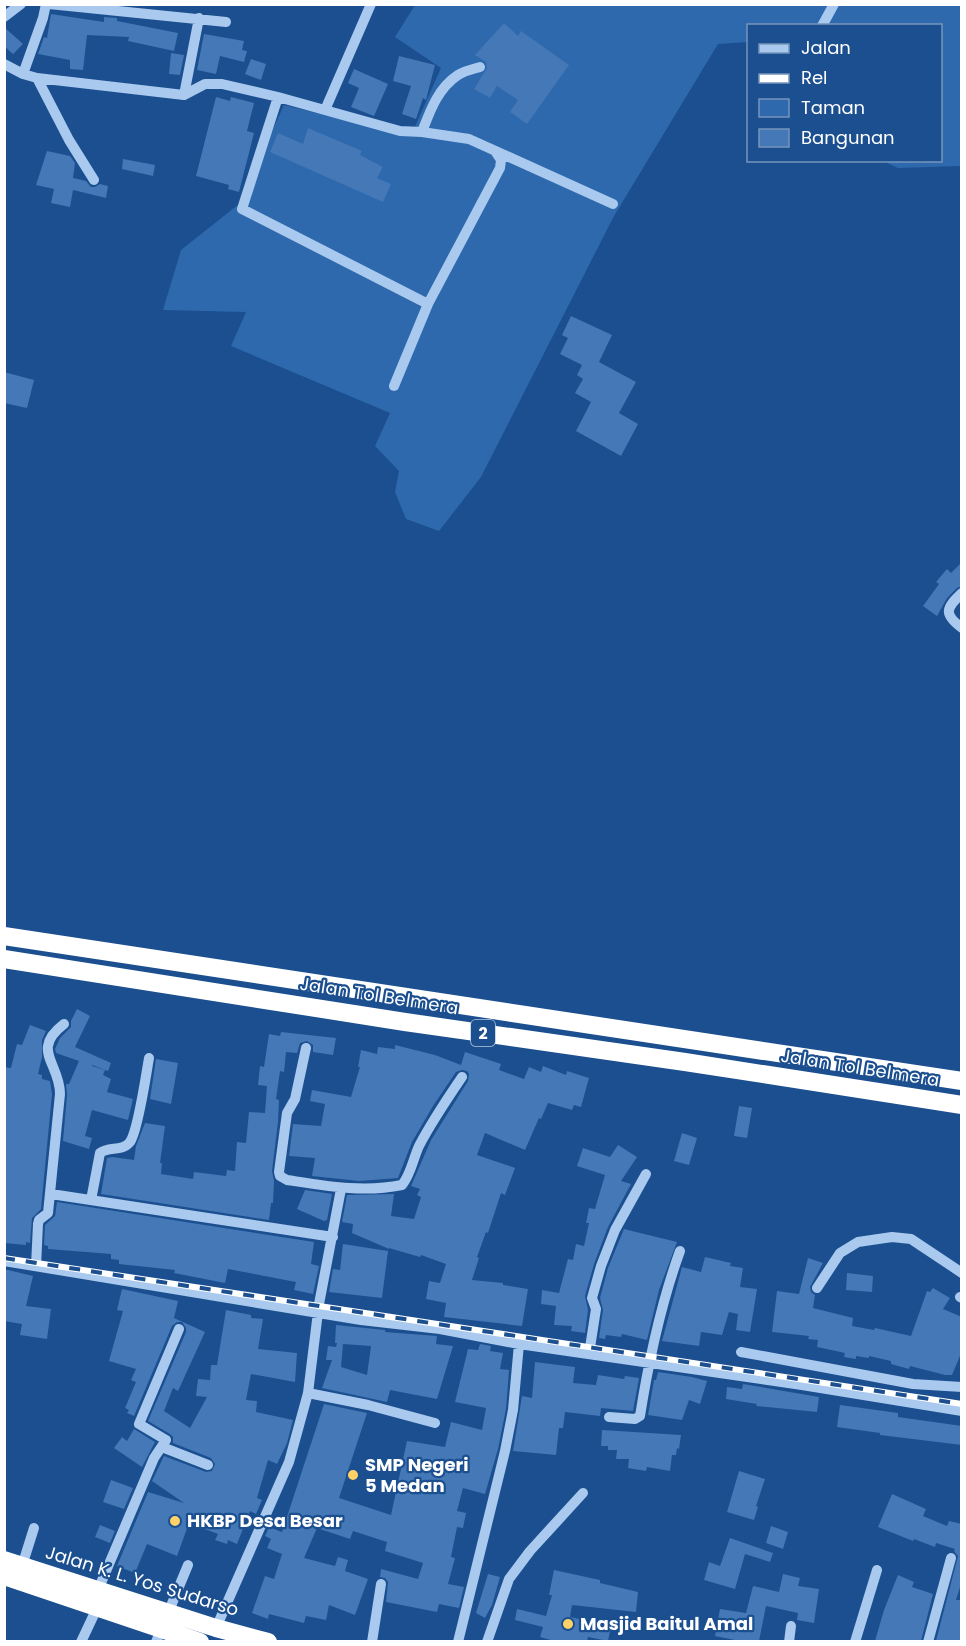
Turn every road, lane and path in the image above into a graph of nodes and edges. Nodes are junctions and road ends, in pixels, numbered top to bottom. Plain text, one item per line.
1 (48, 4) edge
2 (371, 4) edge
3 (834, 4) edge
4 (17, 5) edge
5 (4, 17) edge
6 (199, 18) junction
7 (226, 22) dead end
8 (823, 24) edge
9 (4, 64) edge
10 (480, 67) dead end
11 (22, 74) junction
12 (37, 78) junction
13 (184, 95) junction
14 (278, 97) junction
15 (325, 110) junction
16 (422, 132) junction
17 (495, 151) junction
18 (94, 180) dead end
19 (613, 204) dead end
20 (428, 304) junction
21 (394, 386) dead end
22 (962, 593) edge
23 (962, 628) edge
24 (4, 936) edge
25 (4, 959) edge
26 (64, 1024) dead end
27 (306, 1048) dead end
28 (149, 1058) dead end
29 (462, 1077) dead end
30 (962, 1081) edge
31 (962, 1105) edge
32 (646, 1174) dead end
33 (341, 1189) junction
34 (51, 1194) junction
35 (91, 1200) junction
36 (333, 1237) junction
37 (680, 1251) dead end
38 (4, 1261) edge
39 (36, 1266) junction
40 (962, 1273) edge
41 (817, 1288) dead end
42 (318, 1312) junction
43 (178, 1329) dead end
44 (519, 1344) junction
45 (741, 1352) dead end
46 (589, 1354) junction
47 (649, 1362) junction
48 (962, 1387) edge
49 (308, 1393) junction
50 (962, 1411) edge
51 (609, 1417) dead end
52 (435, 1423) dead end
53 (162, 1447) junction
54 (208, 1466) dead end
55 (583, 1493) dead end
56 (33, 1528) dead end
57 (951, 1558) dead end
58 (13, 1563) edge
59 (188, 1565) dead end
60 (877, 1570) dead end
61 (4, 1576) edge
62 (381, 1584) dead end
63 (98, 1598) junction
64 (791, 1626) dead end
65 (161, 1627) edge
66 (216, 1628) junction
67 (81, 1641) edge
68 (200, 1641) edge
69 (268, 1641) edge
70 (372, 1641) edge
71 (458, 1641) edge
72 (487, 1641) edge
73 (789, 1641) edge
74 (855, 1641) edge
75 (928, 1641) edge

1 - 6 street
1 - 11 street
2 - 15 street
3 - 8 street
4 - 5 street
6 - 7 street
6 - 13 street
9 - 11 street
10 - 16 street
11 - 12 street
12 - 13 street
12 - 18 street
13 - 14 street
14 - 15 street
14 - 20 street
15 - 16 street
16 - 17 street
17 - 19 street
17 - 20 street
20 - 21 street
22 - 23 street
24 - 30 highway, Jalan Tol Belmera / 2
25 - 31 highway, Jalan Tol Belmera / 2
26 - 34 street
27 - 33 street
28 - 35 street
29 - 33 street
32 - 46 street
33 - 36 street
34 - 35 street
34 - 39 street
35 - 36 street
36 - 42 street
37 - 47 street
38 - 39 street
39 - 42 street
40 - 41 street
42 - 44 street
42 - 49 street
43 - 53 street
44 - 46 street
44 - 71 street
45 - 48 street
46 - 47 street
47 - 50 street
47 - 51 street
49 - 52 street
49 - 66 street
53 - 54 street
53 - 63 street
55 - 72 street
56 - 58 street
57 - 75 street
58 - 63 highway, Jalan K. L. Yos Sudarso
59 - 65 street
60 - 74 street
61 - 63 highway, Jalan K. L. Yos Sudarso
62 - 70 street
63 - 65 highway, Jalan K. L. Yos Sudarso
63 - 67 street
64 - 73 street
65 - 66 highway, Jalan K. L. Yos Sudarso
65 - 68 highway, Jalan K. L. Yos Sudarso
66 - 69 highway, Jalan K. L. Yos Sudarso

